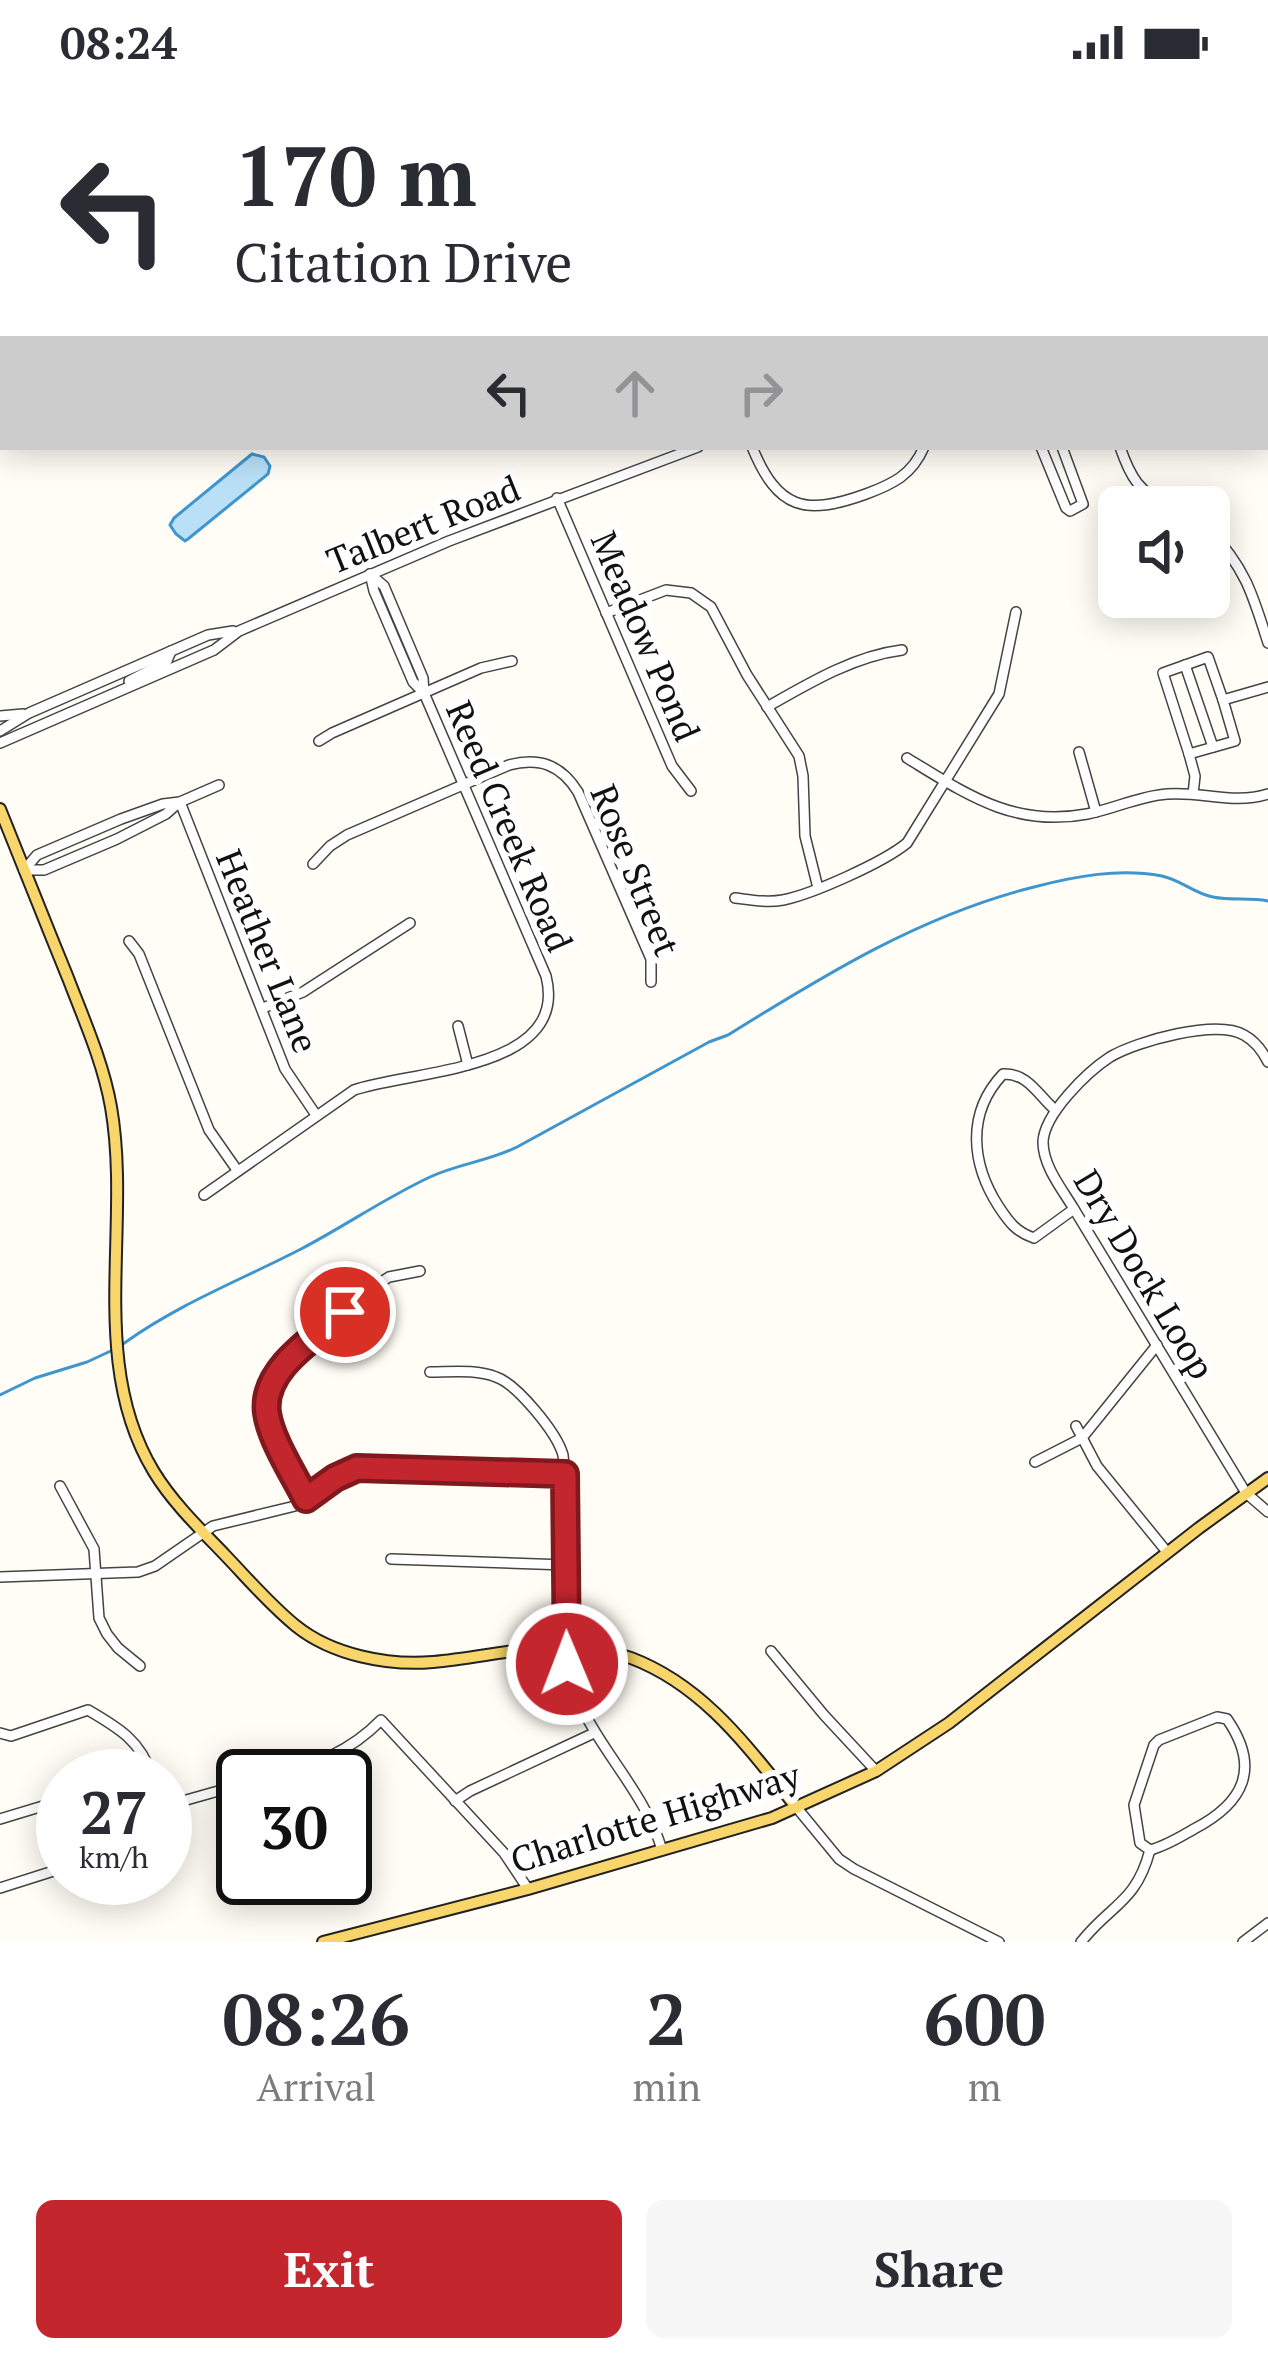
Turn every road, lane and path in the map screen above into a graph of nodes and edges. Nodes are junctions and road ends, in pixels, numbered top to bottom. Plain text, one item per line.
1 (690, 450) edge
2 (753, 450) edge
3 (922, 450) edge
4 (1043, 450) edge
5 (1063, 450) edge
6 (1121, 450) edge
7 (1140, 486) edge
8 (557, 498) junction
9 (1230, 552) edge
10 (370, 574) junction
11 (1016, 612) dead end
12 (606, 613) junction
13 (238, 631) junction
14 (1268, 644) edge
15 (902, 650) dead end
16 (171, 651) junction
17 (512, 661) dead end
18 (1185, 665) junction
19 (1268, 687) edge
20 (424, 693) junction
21 (1223, 700) junction
22 (95, 701) junction
23 (767, 707) junction
24 (29, 713) junction
25 (0, 716) edge
26 (0, 731) edge
27 (320, 741) dead end
28 (0, 743) edge
29 (1213, 747) junction
30 (1079, 752) dead end
31 (1189, 754) junction
32 (907, 758) dead end
33 (946, 782) junction
34 (463, 784) junction
35 (220, 785) dead end
36 (691, 791) dead end
37 (1193, 794) junction
38 (1268, 794) edge
39 (180, 802) junction
40 (0, 809) edge
41 (1096, 812) junction
42 (313, 863) dead end
43 (24, 870) junction
44 (818, 888) junction
45 (735, 898) dead end
46 (410, 923) dead end
47 (129, 940) dead end
48 (651, 982) dead end
49 (262, 1009) junction
50 (458, 1026) dead end
51 (1268, 1062) edge
52 (468, 1065) junction
53 (1055, 1110) junction
54 (316, 1115) junction
55 (237, 1171) junction
56 (204, 1195) dead end
57 (1074, 1209) junction
58 (420, 1271) dead end
59 (1157, 1345) junction
60 (430, 1372) dead end
61 (1076, 1426) dead end
62 (1082, 1438) junction
63 (1035, 1462) dead end
64 (565, 1474) junction
65 (1268, 1478) edge
66 (61, 1486) dead end
67 (1246, 1493) junction
68 (306, 1499) junction
69 (1268, 1512) edge
70 (202, 1532) junction
71 (1167, 1552) junction
72 (391, 1559) dead end
73 (566, 1565) junction
74 (96, 1574) junction
75 (0, 1577) edge
76 (566, 1646) junction
77 (771, 1651) dead end
78 (140, 1666) dead end
79 (0, 1732) edge
80 (594, 1732) junction
81 (141, 1749) edge
82 (345, 1749) edge
83 (875, 1771) junction
84 (455, 1801) junction
85 (36, 1808) edge
86 (796, 1808) junction
87 (0, 1819) edge
88 (662, 1850) junction
89 (1150, 1850) junction
90 (36, 1877) edge
91 (0, 1888) edge
92 (528, 1889) junction
93 (1268, 1923) edge
94 (323, 1942) edge
95 (999, 1942) edge
96 (1081, 1942) edge
97 (1244, 1942) edge

1 - 8 street, Talbert Road
2 - 3 street
4 - 5 street
6 - 7 street
8 - 10 street, Talbert Road
8 - 12 street, Meadow Pond
9 - 14 street
10 - 13 street, Talbert Road
10 - 20 street, Reed Creek Road
11 - 33 street
12 - 23 street
12 - 36 street, Meadow Pond
13 - 16 street, Talbert Road
13 - 22 street, Talbert Road
15 - 23 street
16 - 22 street
16 - 24 street, Talbert Road
17 - 20 street
18 - 21 street
18 - 29 street
18 - 31 street
19 - 21 street
20 - 27 street
20 - 34 street, Reed Creek Road
21 - 29 street
22 - 28 street, Talbert Road
23 - 44 street
24 - 25 street
24 - 26 street, Talbert Road
29 - 31 street
30 - 41 street
31 - 37 street
32 - 33 street
33 - 41 street
33 - 44 street
34 - 42 street, Rose Street
34 - 48 street, Rose Street
34 - 52 street, Reed Creek Road
35 - 39 street
37 - 38 street
37 - 41 street
39 - 43 street
39 - 49 street, Heather Lane
40 - 43 main road
43 - 70 main road
44 - 45 street
46 - 49 street
47 - 55 street
49 - 54 street, Heather Lane
50 - 52 street
51 - 53 street
52 - 54 street, Reed Creek Road
53 - 57 street, Dry Dock Loop
53 - 57 street
54 - 55 street, Reed Creek Road
55 - 56 street, Reed Creek Road
57 - 59 street, Dry Dock Loop
58 - 68 street
59 - 62 street
59 - 67 street, Dry Dock Loop
60 - 64 street
61 - 62 street
62 - 63 street
62 - 71 street
64 - 68 street
64 - 73 street
65 - 67 main road, Charlotte Highway
66 - 74 street
67 - 69 street, Dry Dock Loop
67 - 71 main road, Charlotte Highway
68 - 70 street
70 - 74 street
70 - 76 main road
71 - 83 main road, Charlotte Highway
72 - 73 street
73 - 76 street
74 - 75 street
74 - 78 street
76 - 80 street
76 - 86 main road
77 - 83 street
79 - 81 street
80 - 84 street
80 - 88 street
82 - 84 street
83 - 86 main road, Charlotte Highway
84 - 92 street
85 - 87 street
86 - 88 main road, Charlotte Highway
86 - 95 street
88 - 92 main road, Charlotte Highway
89 - 89 street
89 - 96 street
90 - 91 street
92 - 94 main road, Charlotte Highway
93 - 97 street

